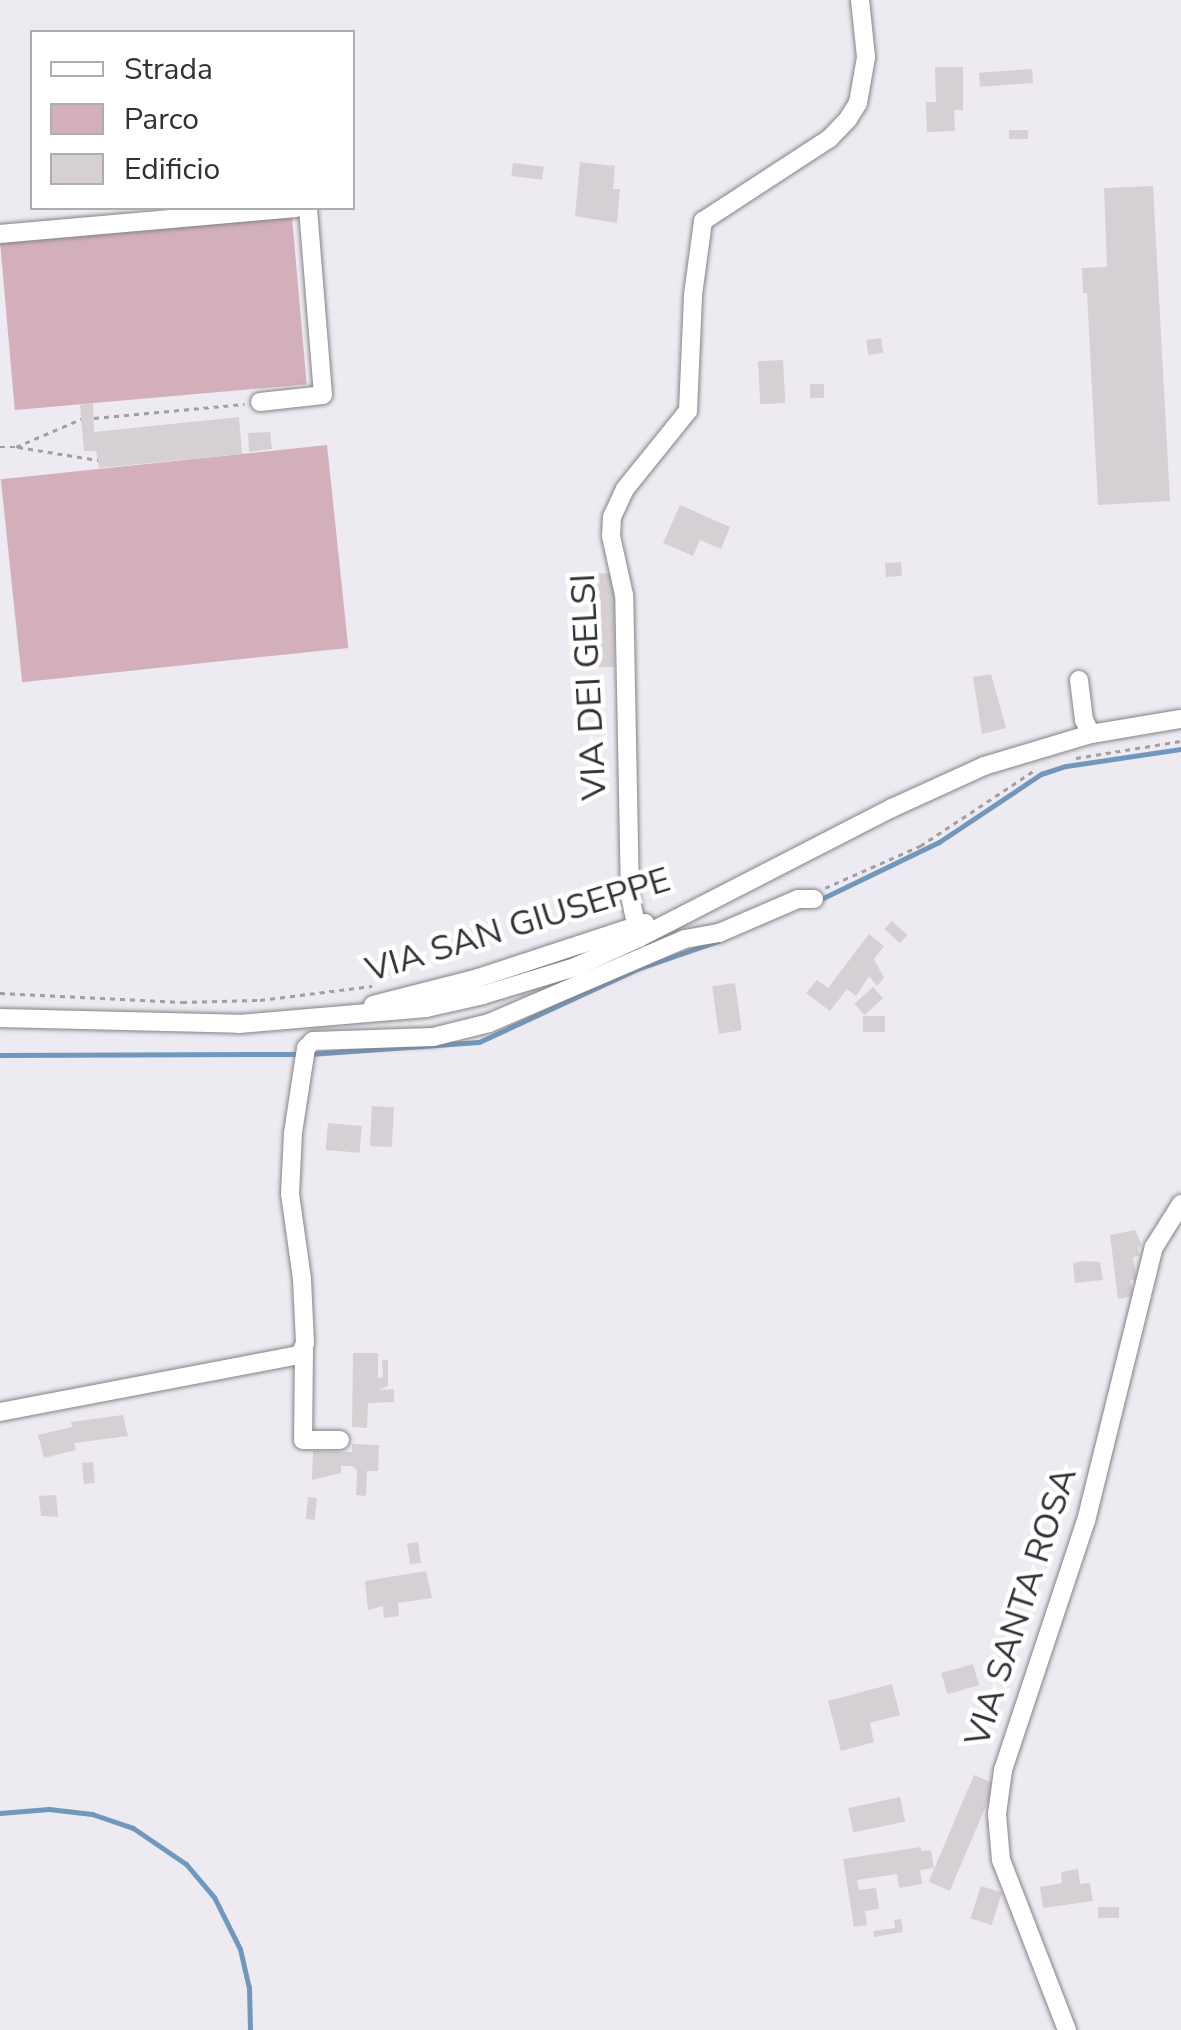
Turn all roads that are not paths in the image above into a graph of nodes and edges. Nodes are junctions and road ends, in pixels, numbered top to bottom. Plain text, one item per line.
1 (860, 0) edge
2 (273, 210) edge
3 (308, 210) edge
4 (0, 234) edge
5 (260, 402) road end
6 (1078, 680) dead end
7 (1181, 718) edge
8 (1091, 734) junction
9 (814, 894) road end
10 (637, 932) junction
11 (480, 987) junction
12 (0, 1018) edge
13 (489, 1023) junction
14 (1181, 1204) edge
15 (304, 1350) junction
16 (0, 1412) edge
17 (340, 1440) dead end
18 (1067, 2030) edge

1 - 10 street, VIA DEI GELSI
2 - 4 street
3 - 5 street
6 - 8 street
7 - 8 street, VIA SAN GIUSEPPE
8 - 10 street, VIA SAN GIUSEPPE
9 - 13 street
10 - 11 street, VIA SAN GIUSEPPE
11 - 12 street, VIA SAN GIUSEPPE
11 - 13 street
13 - 15 street
14 - 18 street, VIA SANTA ROSA
15 - 16 street
15 - 17 street

